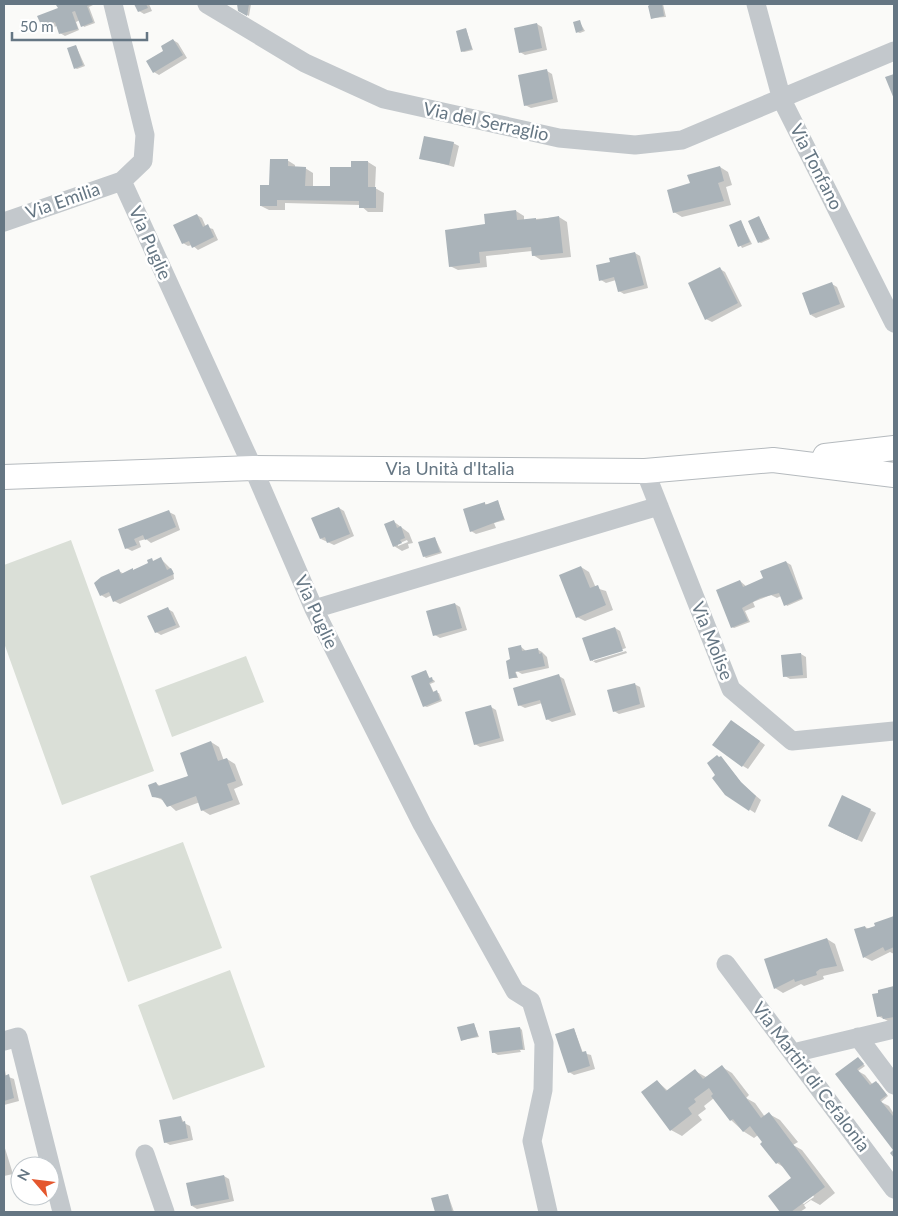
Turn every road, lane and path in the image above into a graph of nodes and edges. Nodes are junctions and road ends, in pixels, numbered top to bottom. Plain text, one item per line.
1 (113, 4) edge
2 (208, 4) edge
3 (756, 4) edge
4 (894, 52) edge
5 (782, 100) junction
6 (122, 181) junction
7 (4, 222) edge
8 (894, 324) edge
9 (894, 448) edge
10 (773, 460) junction
11 (252, 468) junction
12 (644, 471) junction
13 (894, 475) edge
14 (4, 477) edge
15 (658, 506) junction
16 (314, 609) junction
17 (894, 731) edge
18 (726, 964) dead end
19 (894, 1029) edge
20 (858, 1037) junction
21 (4, 1041) edge
22 (794, 1053) junction
23 (894, 1085) edge
24 (145, 1154) dead end
25 (894, 1189) edge
26 (62, 1212) edge
27 (165, 1212) edge
28 (548, 1212) edge

1 - 6 street
2 - 5 street, Via del Serraglio
3 - 5 street, Via Tonfano
4 - 5 street, Via del Serraglio
5 - 8 street, Via Tonfano
6 - 7 street, Via Emilia
6 - 11 street, Via Puglie
9 - 10 main road
10 - 12 main road, Via Unità d'Italia
10 - 13 main road, Via Unità d'Italia
11 - 12 main road, Via Unità d'Italia
11 - 14 main road, Via Unità d'Italia
11 - 16 street, Via Puglie
12 - 15 street, Via Molise
15 - 16 street
15 - 17 street, Via Molise
16 - 28 street, Via Puglie
18 - 22 street, Via Martiri di Cefalonia
19 - 20 street
20 - 22 street
20 - 23 street
21 - 26 street
22 - 25 street, Via Martiri di Cefalonia
24 - 27 street

